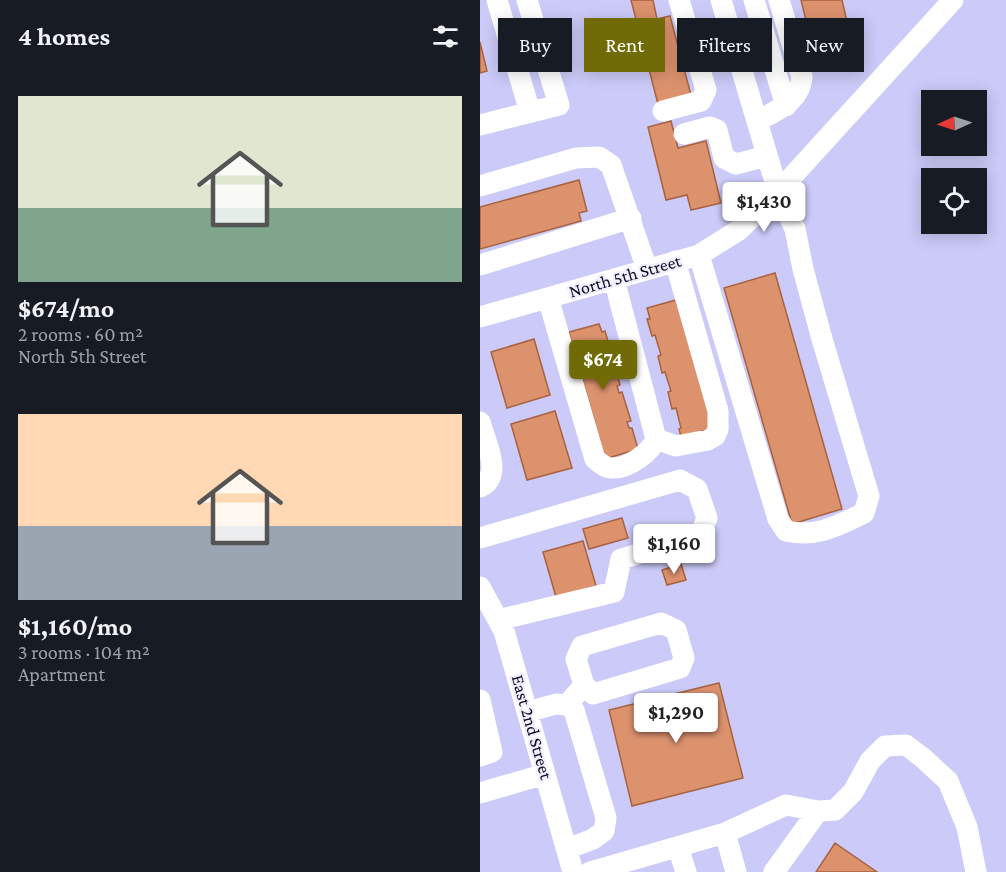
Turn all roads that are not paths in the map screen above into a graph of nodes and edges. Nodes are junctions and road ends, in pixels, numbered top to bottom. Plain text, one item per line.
1 (498, 0) edge
2 (527, 0) edge
3 (679, 0) edge
4 (721, 0) edge
5 (754, 0) edge
6 (780, 0) edge
7 (953, 0) edge
8 (684, 18) edge
9 (726, 18) edge
10 (700, 72) edge
11 (742, 72) edge
12 (786, 106) junction
13 (663, 111) dead end
14 (530, 112) junction
15 (757, 121) junction
16 (480, 125) edge
17 (684, 134) dead end
18 (767, 156) junction
19 (480, 186) edge
20 (778, 192) junction
21 (631, 218) junction
22 (699, 255) junction
23 (675, 261) junction
24 (480, 265) edge
25 (647, 269) junction
26 (614, 279) junction
27 (548, 298) junction
28 (480, 317) edge
29 (480, 422) edge
30 (656, 439) junction
31 (480, 487) edge
32 (480, 538) edge
33 (480, 587) edge
34 (498, 620) junction
35 (584, 686) junction
36 (567, 705) junction
37 (481, 712) edge
38 (527, 712) junction
39 (480, 756) edge
40 (545, 774) junction
41 (480, 793) edge
42 (818, 811) junction
43 (725, 833) junction
44 (678, 847) junction
45 (567, 849) junction
46 (573, 872) edge
47 (590, 872) edge
48 (686, 872) edge
49 (736, 872) edge
50 (774, 872) edge
51 (976, 872) edge

1 - 14 street
2 - 14 street
3 - 8 street
4 - 9 street
5 - 12 street
6 - 12 street
7 - 20 street, North 5th Street
10 - 13 street
11 - 15 street
12 - 15 street
14 - 16 street
15 - 18 street
17 - 18 street
18 - 20 street
19 - 21 street
20 - 22 street, North 5th Street
20 - 22 street
21 - 24 street
21 - 25 street
22 - 23 street, North 5th Street
23 - 25 street, North 5th Street
23 - 30 street
25 - 26 street, North 5th Street
26 - 27 street, North 5th Street
26 - 30 street
27 - 28 street, North 5th Street
27 - 30 street
29 - 31 street
32 - 34 street
33 - 34 street, East 2nd Street
34 - 38 street, East 2nd Street
35 - 35 street
35 - 36 street
36 - 38 street
36 - 45 street
37 - 39 street
38 - 40 street, East 2nd Street
40 - 41 street
40 - 45 street, East 2nd Street
42 - 43 street
42 - 50 street
42 - 51 street
43 - 44 street
43 - 49 street
44 - 47 street
44 - 48 street
45 - 46 street, East 2nd Street

